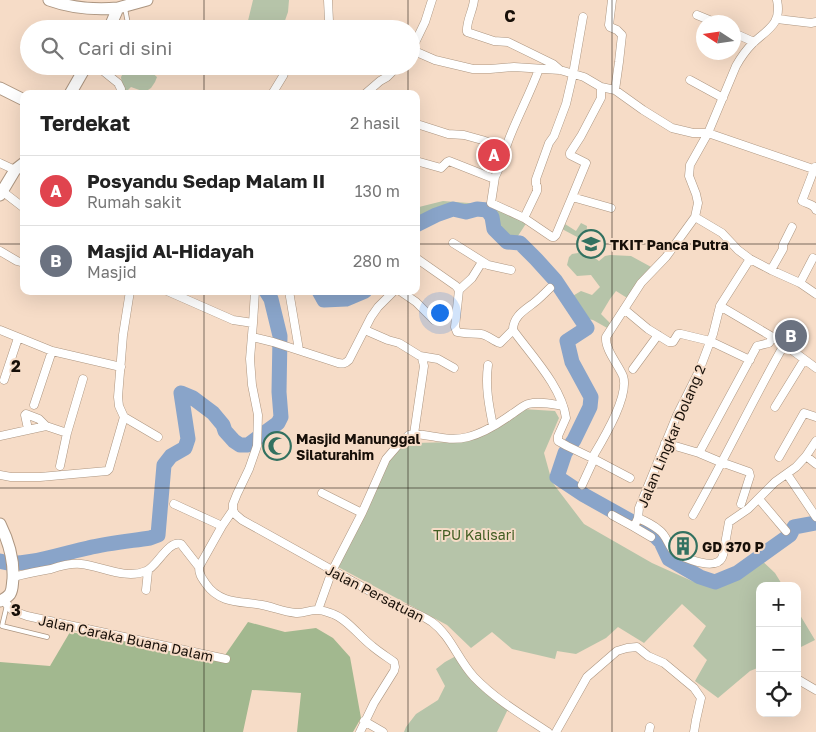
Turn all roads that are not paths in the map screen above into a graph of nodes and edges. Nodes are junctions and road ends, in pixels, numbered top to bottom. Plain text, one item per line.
1 (49, 0) edge
2 (147, 0) edge
3 (328, 0) edge
4 (432, 0) edge
5 (474, 0) edge
6 (612, 0) edge
7 (777, 0) edge
8 (121, 7) junction
9 (583, 17) dead end
10 (776, 19) junction
11 (114, 20) edge
12 (126, 20) edge
13 (329, 20) edge
14 (816, 22) edge
15 (420, 32) edge
16 (741, 36) edge
17 (754, 42) junction
18 (420, 53) edge
19 (539, 69) junction
20 (560, 70) junction
21 (574, 74) junction
22 (81, 75) edge
23 (108, 75) edge
24 (283, 75) edge
25 (389, 75) edge
26 (690, 80) dead end
27 (601, 86) junction
28 (72, 90) edge
29 (121, 90) edge
30 (274, 90) edge
31 (370, 90) edge
32 (615, 90) junction
33 (1, 91) edge
34 (20, 98) edge
35 (722, 98) junction
36 (420, 125) edge
37 (708, 133) junction
38 (506, 148) junction
39 (420, 162) edge
40 (0, 163) edge
41 (20, 167) edge
42 (20, 168) edge
43 (815, 168) edge
44 (495, 177) junction
45 (1, 193) edge
46 (572, 197) junction
47 (20, 205) edge
48 (611, 208) dead end
49 (816, 210) edge
50 (695, 217) junction
51 (524, 218) junction
52 (792, 227) dead end
53 (452, 243) dead end
54 (0, 251) edge
55 (815, 257) edge
56 (750, 258) junction
57 (420, 261) edge
58 (20, 262) edge
59 (482, 262) junction
60 (511, 270) dead end
61 (771, 270) junction
62 (800, 284) junction
63 (550, 288) dead end
64 (459, 290) junction
65 (816, 294) edge
66 (129, 295) edge
67 (175, 295) edge
68 (255, 295) edge
69 (290, 295) edge
70 (390, 295) edge
71 (406, 295) edge
72 (720, 306) junction
73 (624, 309) junction
74 (434, 320) dead end
75 (253, 323) junction
76 (0, 330) edge
77 (365, 330) junction
78 (513, 330) junction
79 (658, 334) junction
80 (252, 337) junction
81 (773, 337) junction
82 (18, 338) junction
83 (710, 341) junction
84 (784, 345) junction
85 (299, 350) junction
86 (52, 351) junction
87 (420, 356) junction
88 (750, 360) junction
89 (804, 360) junction
90 (488, 365) dead end
91 (121, 368) junction
92 (454, 368) dead end
93 (816, 368) edge
94 (634, 369) dead end
95 (83, 379) dead end
96 (4, 380) dead end
97 (34, 405) dead end
98 (563, 406) junction
99 (775, 406) dead end
100 (124, 416) junction
101 (816, 418) edge
102 (46, 426) junction
103 (493, 426) junction
104 (28, 429) junction
105 (67, 433) junction
106 (414, 434) junction
107 (0, 436) edge
108 (158, 438) dead end
109 (816, 441) edge
110 (665, 443) junction
111 (699, 452) junction
112 (806, 456) junction
113 (779, 457) dead end
114 (593, 459) junction
115 (722, 463) junction
116 (816, 464) edge
117 (60, 466) dead end
118 (786, 474) junction
119 (0, 475) edge
120 (630, 478) dead end
121 (582, 485) dead end
122 (322, 493) dead end
123 (759, 499) junction
124 (174, 504) dead end
125 (741, 504) dead end
126 (233, 510) junction
127 (362, 513) junction
128 (612, 515) dead end
129 (693, 515) dead end
130 (816, 517) edge
131 (636, 523) junction
132 (0, 524) edge
133 (222, 526) junction
134 (786, 531) dead end
135 (651, 536) dead end
136 (199, 567) junction
137 (148, 571) junction
138 (332, 571) junction
139 (13, 575) junction
140 (146, 590) dead end
141 (3, 602) edge
142 (318, 610) junction
143 (1, 626) edge
144 (47, 636) dead end
145 (226, 659) dead end
146 (801, 681) edge
147 (816, 690) edge
148 (364, 721) junction
149 (360, 732) edge
150 (383, 732) edge
151 (548, 732) edge
152 (556, 732) edge
153 (694, 732) edge

1 - 8 street
2 - 8 street
3 - 13 street
4 - 15 street
5 - 20 street
6 - 32 street
7 - 10 street
8 - 11 street
8 - 12 lane
9 - 21 street
10 - 14 street
10 - 17 street
16 - 17 street
17 - 35 street
18 - 19 street
19 - 20 street
19 - 38 street
20 - 21 street
21 - 27 street
21 - 51 street
22 - 28 street
23 - 29 street
24 - 30 street
25 - 31 street
26 - 35 street
27 - 32 street
27 - 46 street
32 - 37 street
33 - 34 street
35 - 37 street
36 - 38 street
37 - 43 street
37 - 50 street
38 - 44 street
39 - 44 street
40 - 41 street
42 - 45 street
43 - 49 street
44 - 51 street
45 - 47 street
46 - 48 street
46 - 51 street
50 - 56 street
50 - 73 street
52 - 61 street
53 - 59 street
54 - 58 street
55 - 62 street
56 - 61 street
56 - 72 street, Jalan Lingkar Dolang 2
57 - 64 street
59 - 60 street
59 - 64 street
61 - 62 street
62 - 65 street
63 - 78 street
64 - 78 street
66 - 91 street
67 - 75 street
68 - 75 street
69 - 85 street
70 - 77 street
71 - 74 street
72 - 81 street
72 - 83 street, Jalan Lingkar Dolang 2
73 - 79 street
73 - 114 street
75 - 80 street
76 - 82 street
77 - 85 street
77 - 87 street
78 - 98 street
79 - 83 street
79 - 94 street
80 - 85 street
80 - 126 street
81 - 84 street
81 - 88 street
82 - 86 street
82 - 96 street
83 - 88 street
83 - 110 street, Jalan Lingkar Dolang 2
84 - 89 street
84 - 115 street
86 - 91 street
86 - 97 street
87 - 92 street
87 - 106 street
88 - 111 street
89 - 93 street
89 - 99 street
90 - 103 street
91 - 100 street
95 - 105 street
98 - 103 street
98 - 114 street
100 - 108 street
100 - 119 street
101 - 113 street
102 - 104 street
102 - 104 street
102 - 105 street
103 - 106 street
104 - 107 street
105 - 117 street
106 - 127 street
109 - 112 street, Jalan Lingkar Dolang 2
110 - 111 street
110 - 131 street, Jalan Lingkar Dolang 2
111 - 115 street
112 - 116 street
112 - 118 street, Jalan Lingkar Dolang 2
114 - 120 street
114 - 121 street
115 - 125 street
115 - 129 street
118 - 123 street, Jalan Lingkar Dolang 2
118 - 130 street
122 - 127 street
123 - 131 street, Jalan Lingkar Dolang 2
123 - 134 street
124 - 133 street
126 - 133 street
126 - 138 street, Jalan Persatuan
127 - 138 street
128 - 131 street
131 - 135 street
132 - 139 street
133 - 136 street
136 - 137 street
136 - 142 street
137 - 139 street
137 - 140 street
138 - 142 street
138 - 151 street, Jalan Persatuan
139 - 141 street
141 - 143 lane
141 - 145 street, Jalan Caraka Buana Dalam
142 - 148 street
143 - 144 lane
146 - 147 street
148 - 149 street
148 - 150 street
152 - 153 street

